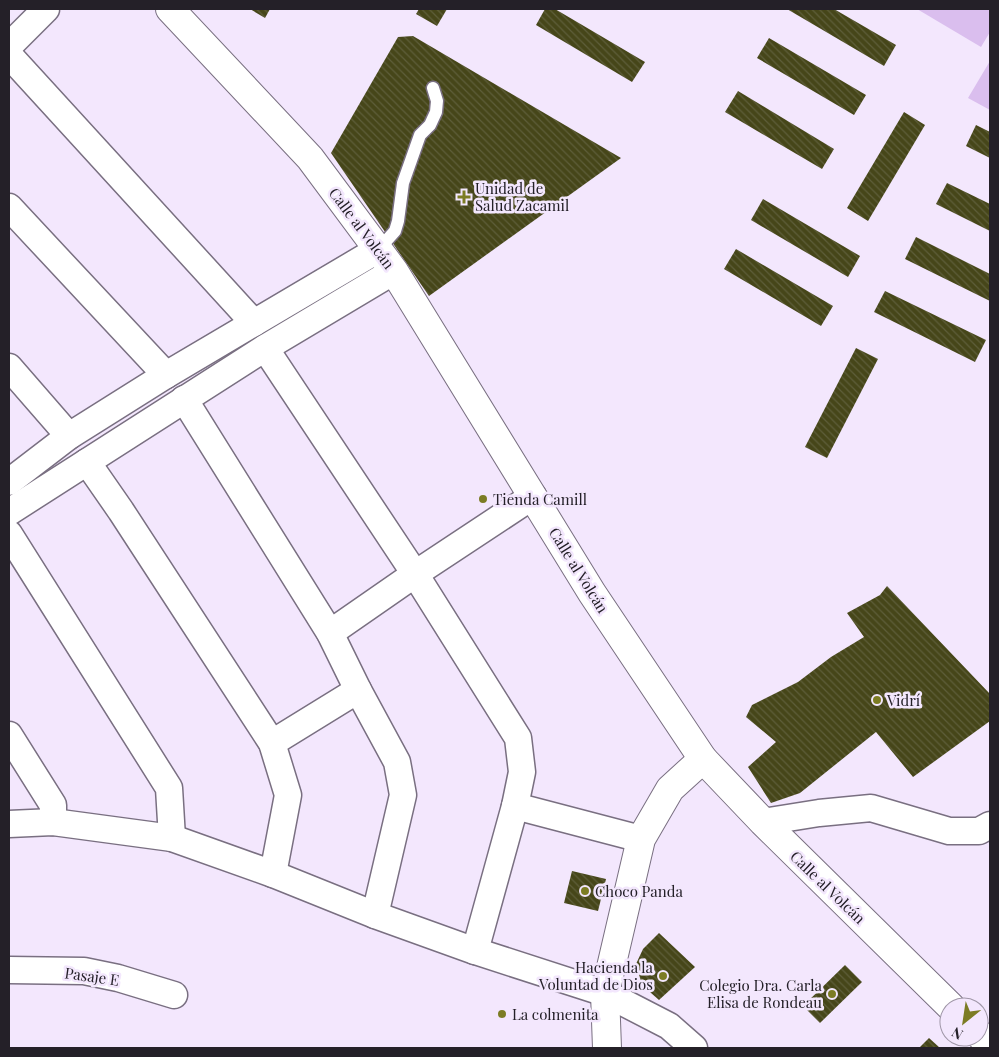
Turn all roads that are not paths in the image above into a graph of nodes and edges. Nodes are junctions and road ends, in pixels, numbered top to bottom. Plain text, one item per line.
1 (46, 9) edge
2 (170, 9) edge
3 (9, 46) edge
4 (9, 55) edge
5 (433, 88) dead end
6 (9, 208) edge
7 (379, 249) junction
8 (394, 271) junction
9 (307, 292) junction
10 (320, 315) junction
11 (254, 323) junction
12 (265, 348) junction
13 (9, 367) edge
14 (166, 375) junction
15 (184, 399) junction
16 (69, 436) junction
17 (87, 462) junction
18 (9, 482) edge
19 (533, 496) junction
20 (9, 512) edge
21 (9, 534) edge
22 (415, 574) junction
23 (330, 633) junction
24 (358, 690) junction
25 (9, 735) edge
26 (272, 743) junction
27 (703, 760) junction
28 (515, 806) junction
29 (53, 822) junction
30 (763, 822) junction
31 (9, 824) edge
32 (990, 825) edge
33 (172, 838) junction
34 (641, 839) junction
35 (273, 874) junction
36 (375, 915) junction
37 (475, 951) junction
38 (9, 970) edge
39 (605, 992) junction
40 (174, 995) dead end
41 (941, 997) edge
42 (607, 1048) edge
43 (694, 1048) edge

1 - 3 street
2 - 7 main road, Calle al Volcán
4 - 11 street
5 - 7 lane
6 - 14 street
7 - 8 main road, Calle al Volcán
7 - 9 street
8 - 10 street
8 - 19 main road, Calle al Volcán
9 - 10 street
9 - 11 street
10 - 12 street
11 - 14 street
12 - 15 street
12 - 22 street
13 - 16 street
14 - 16 street
15 - 17 street
15 - 23 street
16 - 18 street
17 - 20 street
17 - 26 street
19 - 22 street
19 - 27 main road, Calle al Volcán
21 - 33 street
22 - 23 street
22 - 28 street
23 - 24 street
24 - 26 street
24 - 36 street
25 - 29 street
26 - 35 street
27 - 30 main road, Calle al Volcán
27 - 34 main road
28 - 34 street
28 - 37 street
29 - 31 street
29 - 33 street
30 - 32 street
30 - 41 main road, Calle al Volcán
33 - 35 street
34 - 39 main road
35 - 36 street
36 - 37 street
37 - 39 street
38 - 40 street, Pasaje E
39 - 42 main road
39 - 43 street

